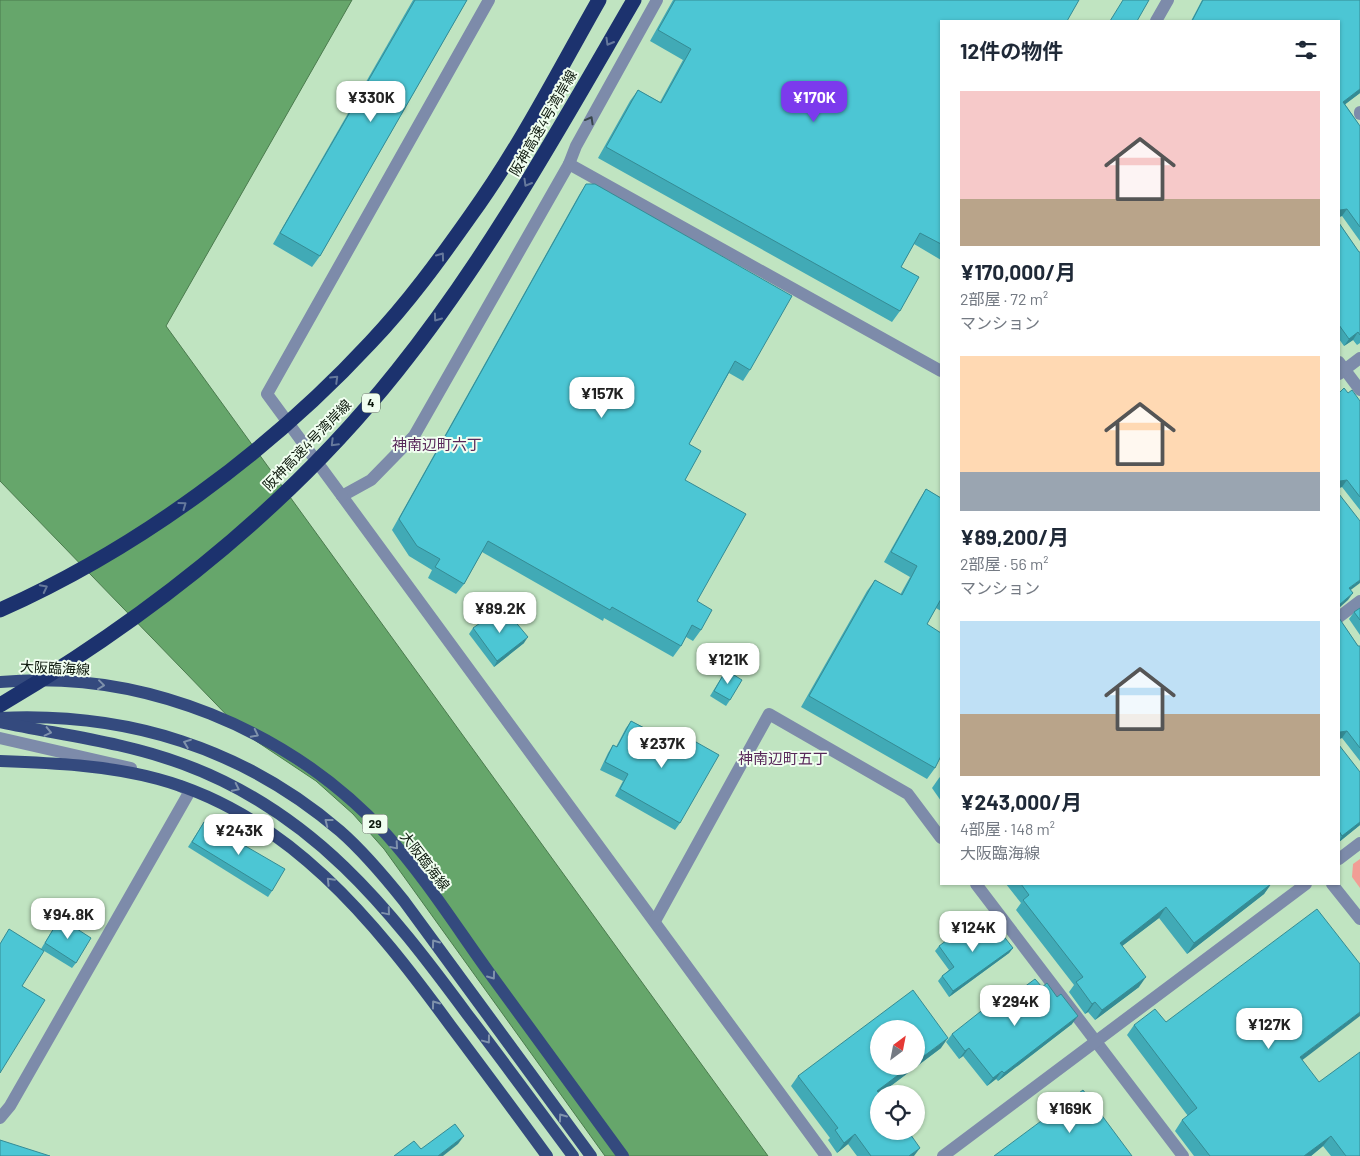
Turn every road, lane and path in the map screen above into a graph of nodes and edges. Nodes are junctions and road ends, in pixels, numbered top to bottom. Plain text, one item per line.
1 (489, 0) edge
2 (599, 0) edge
3 (634, 0) edge
4 (657, 0) edge
5 (1168, 0) edge
6 (1157, 20) edge
7 (569, 164) junction
8 (1360, 358) edge
9 (1341, 368) edge
10 (940, 370) edge
11 (1360, 390) edge
12 (342, 496) junction
13 (1360, 601) edge
14 (0, 610) edge
15 (1340, 621) edge
16 (0, 682) edge
17 (0, 706) edge
18 (0, 718) edge
19 (0, 722) edge
20 (0, 738) edge
21 (0, 761) edge
22 (190, 790) junction
23 (940, 837) edge
24 (1360, 843) edge
25 (1340, 858) edge
26 (977, 885) edge
27 (1305, 885) edge
28 (1333, 885) edge
29 (1360, 919) edge
30 (654, 921) junction
31 (1096, 1041) junction
32 (0, 1118) edge
33 (547, 1156) edge
34 (573, 1156) edge
35 (591, 1156) edge
36 (623, 1156) edge
37 (826, 1156) edge
38 (943, 1156) edge
39 (1184, 1156) edge

1 - 12 street
14 -> 2 highway, 阪神高速4号湾岸線, bridge
3 -> 17 highway, 阪神高速4号湾岸線 / 4, bridge
7 -> 4 street
5 - 6 street
7 - 10 street
7 - 12 street
8 - 9 street
9 - 11 street
12 - 30 street
13 - 15 street
16 -> 36 main road, 大阪臨海線 / 29, bridge
35 -> 18 main road, 29
19 -> 34 main road
20 - 22 street
21 - 22 main road
22 - 32 street
33 -> 22 main road
23 - 30 street
24 - 25 street
26 - 31 street
27 - 31 street
28 - 29 street
30 - 37 street
31 - 38 street
31 - 39 street

